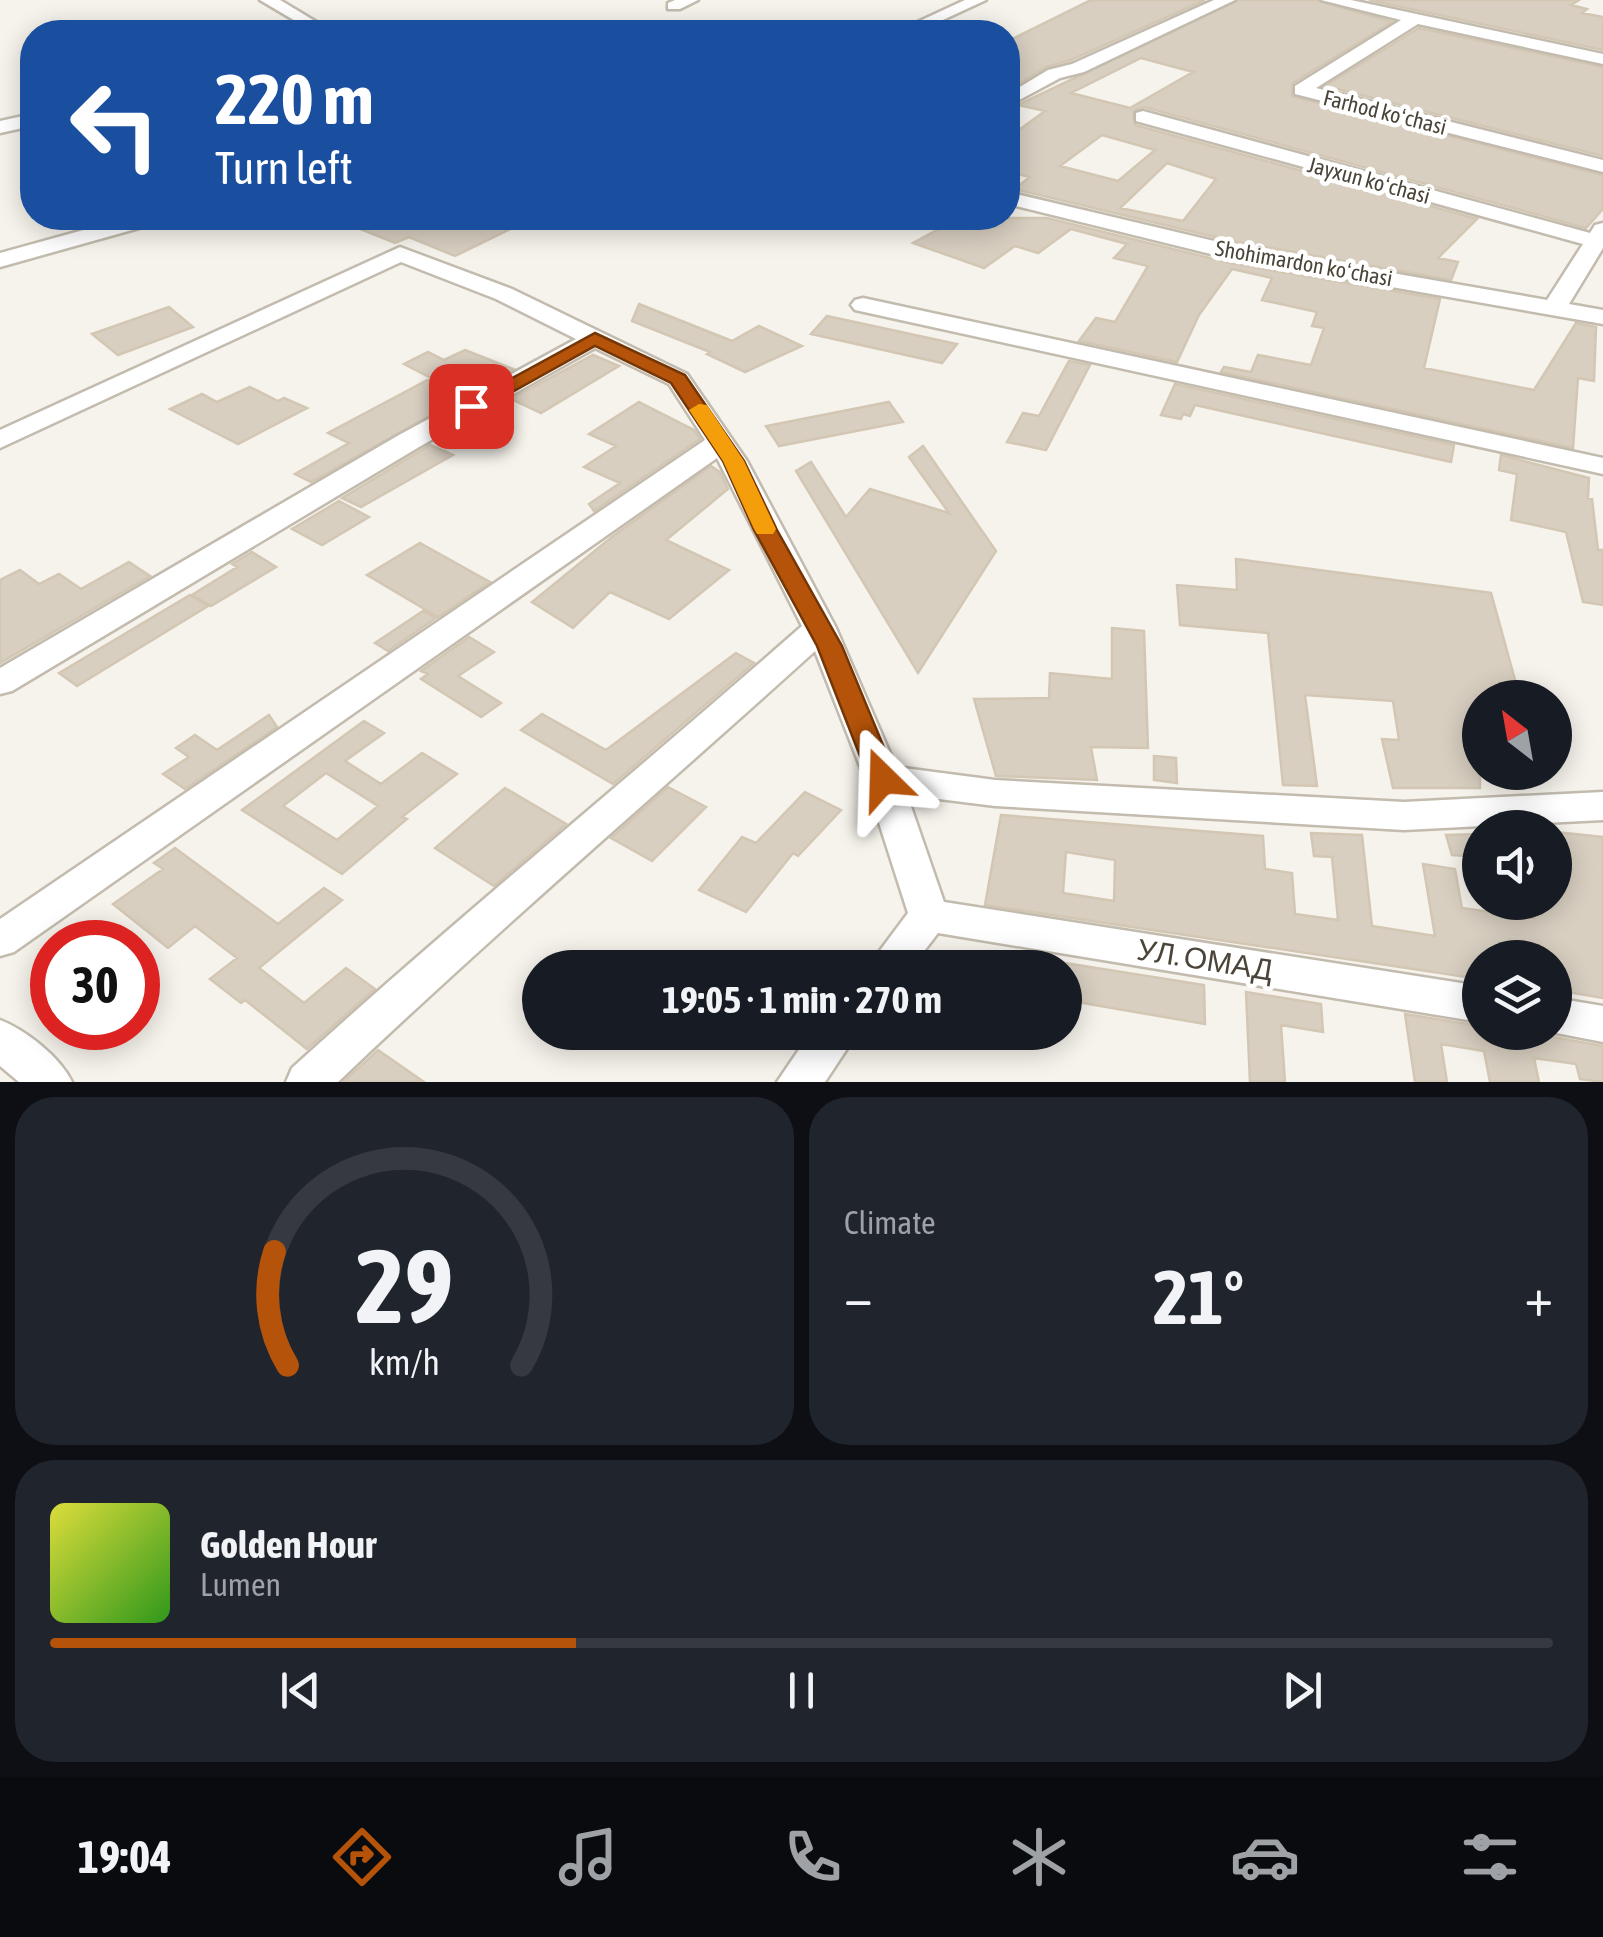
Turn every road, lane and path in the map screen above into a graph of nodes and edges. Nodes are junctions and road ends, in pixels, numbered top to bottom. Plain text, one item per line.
1 (268, 0) edge
2 (978, 0) edge
3 (1228, 0) edge
4 (1329, 0) edge
5 (1404, 0) edge
6 (1384, 11) junction
7 (1416, 18) junction
8 (304, 20) edge
9 (932, 20) edge
10 (1603, 59) edge
11 (1020, 94) edge
12 (1143, 118) dead end
13 (1603, 166) edge
14 (1020, 201) edge
15 (106, 230) edge
16 (1600, 235) edge
17 (0, 260) edge
18 (862, 305) dead end
19 (1554, 308) junction
20 (1603, 317) edge
21 (595, 338) junction
22 (0, 440) edge
23 (721, 442) junction
24 (1603, 466) edge
25 (820, 628) junction
26 (0, 683) edge
27 (883, 779) junction
28 (1603, 806) edge
29 (929, 916) junction
30 (0, 940) edge
31 (902, 950) edge
32 (1462, 1001) edge
33 (1572, 1019) edge
34 (1603, 1024) edge
35 (0, 1040) edge
36 (822, 1050) edge
37 (50, 1082) edge
38 (308, 1082) edge
39 (798, 1082) edge

1 - 8 street
2 - 9 street
3 - 11 street
4 - 6 street
5 - 6 street
6 - 7 street
7 - 10 street
7 - 13 street, Farhod koʻchasi
12 - 16 street, Jayxun koʻchasi
14 - 19 street, Shohimardon koʻchasi
15 - 17 street
16 - 19 street, Jayxun koʻchasi
18 - 24 street
19 - 20 street, Shohimardon koʻchasi
21 - 22 street
21 - 23 street
21 - 26 street
23 - 25 street
23 - 30 street
25 - 27 street
25 - 38 street
27 - 28 street
27 - 29 street
29 - 31 street
29 - 32 street, УЛ. ОМАД
33 - 34 street
35 - 37 street
36 - 39 street

